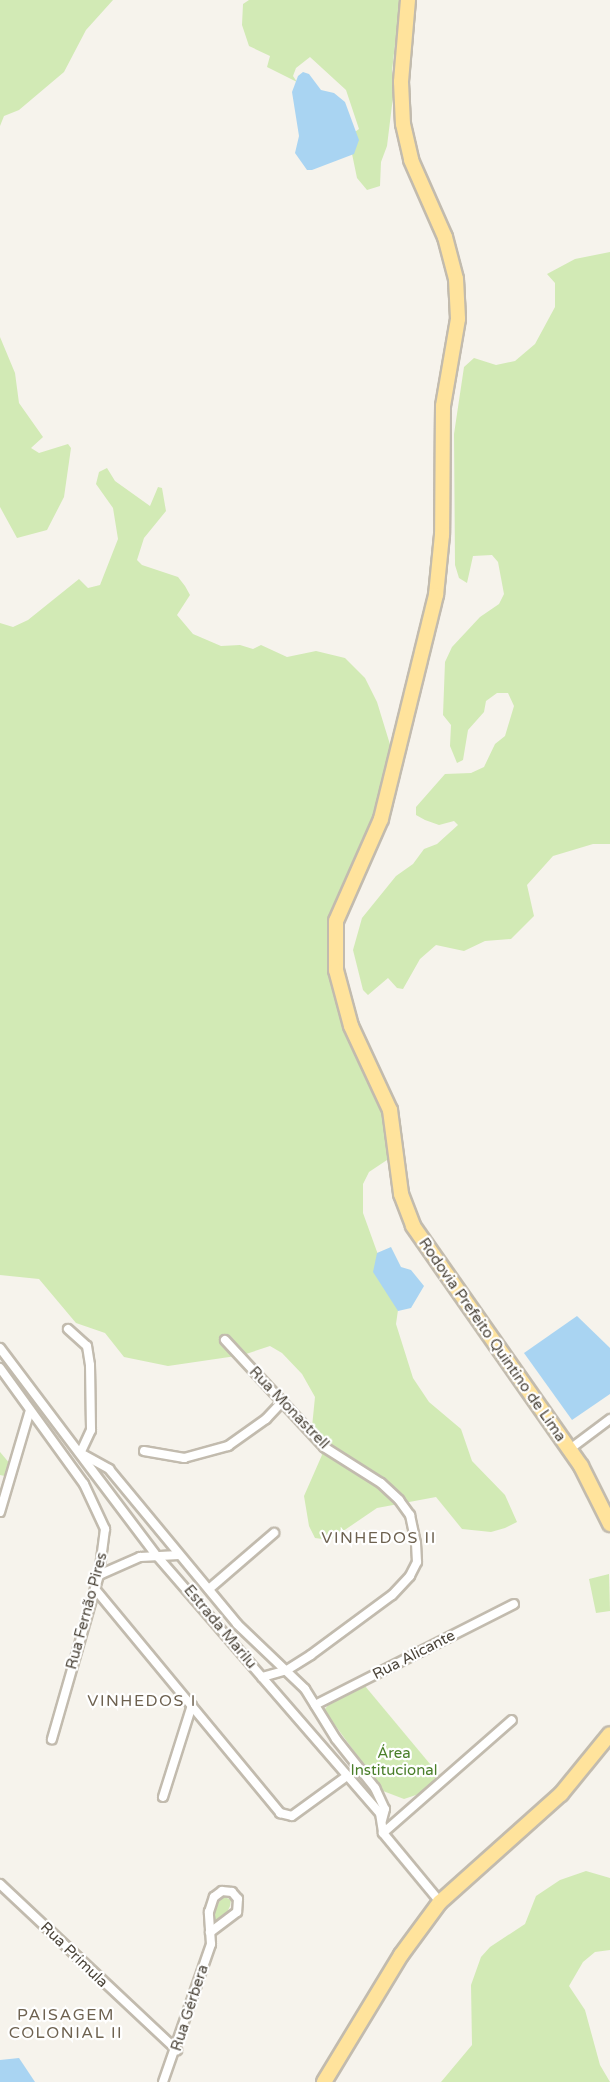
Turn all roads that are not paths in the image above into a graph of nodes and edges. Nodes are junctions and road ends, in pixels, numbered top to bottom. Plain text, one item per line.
1 (408, 0) edge
2 (68, 1329) dead end
3 (225, 1340) dead end
4 (0, 1348) edge
5 (0, 1368) edge
6 (280, 1403) junction
7 (30, 1410) junction
8 (610, 1419) edge
9 (570, 1449) junction
10 (144, 1451) dead end
11 (82, 1453) junction
12 (0, 1512) edge
13 (610, 1524) edge
14 (274, 1533) dead end
15 (179, 1555) junction
16 (157, 1556) junction
17 (99, 1575) junction
18 (95, 1589) junction
19 (209, 1589) junction
20 (514, 1604) dead end
21 (287, 1670) junction
22 (262, 1677) junction
23 (192, 1705) junction
24 (315, 1705) junction
25 (512, 1720) dead end
26 (610, 1734) edge
27 (52, 1739) dead end
28 (347, 1776) junction
29 (163, 1797) dead end
30 (381, 1824) junction
31 (383, 1833) junction
32 (0, 1884) edge
33 (440, 1902) junction
34 (210, 1932) junction
35 (177, 2050) junction
36 (163, 2082) edge
37 (324, 2082) edge

1 - 9 main road, Rodovia Prefeito Quintino de Lima
2 - 11 street
3 - 6 street, Rua Monastrell
4 - 11 street, Estrada Marilu
5 - 7 street, Rua Fernão Pires
6 - 10 street
6 - 21 street, Rua Monastrell
7 - 12 street
7 - 17 street, Rua Fernão Pires
8 - 9 street
9 - 13 main road, Rodovia Prefeito Quintino de Lima
11 - 15 street
11 - 16 street, Estrada Marilu
14 - 19 street
15 - 16 street
15 - 19 street
16 - 17 street
16 - 22 street, Estrada Marilu
17 - 18 street, Rua Fernão Pires
18 - 23 street
18 - 27 street, Rua Fernão Pires
19 - 21 street
20 - 24 street, Rua Alicante
21 - 22 street, Rua Monastrell
21 - 24 street
22 - 28 street, Estrada Marilu
23 - 28 street
23 - 29 street
24 - 30 street
25 - 31 street
26 - 33 main road
28 - 30 street, Estrada Marilu
30 - 31 street, Estrada Marilu
31 - 33 street, Estrada Marilu
32 - 35 street, Rua Prímula
33 - 37 main road
34 - 34 street, Rua Gérbera
34 - 35 street, Rua Gérbera
35 - 36 street, Rua Gérbera

